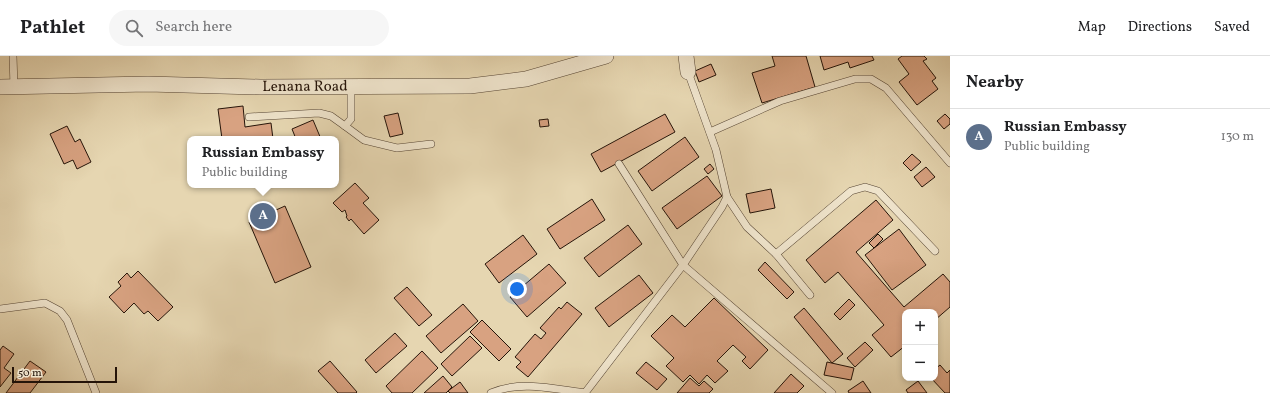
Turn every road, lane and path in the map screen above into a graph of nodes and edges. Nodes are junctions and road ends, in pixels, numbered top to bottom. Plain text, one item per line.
1 (13, 56) edge
2 (606, 56) edge
3 (686, 56) edge
4 (571, 61) edge
5 (688, 72) joint
6 (7, 87) edge
7 (351, 87) junction
8 (249, 117) dead end
9 (345, 126) junction
10 (710, 132) junction
11 (431, 144) dead end
12 (950, 163) edge
13 (619, 164) dead end
14 (727, 197) junction
15 (935, 251) dead end
16 (776, 254) junction
17 (683, 265) junction
18 (810, 295) dead end
19 (2, 308) edge
20 (0, 316) edge
21 (96, 393) edge
22 (491, 393) edge
23 (585, 393) edge
24 (832, 393) edge

1 - 6 lane
2 - 4 street, Lenana Road
3 - 5 street
4 - 7 street, Lenana Road
5 - 10 lane
6 - 7 street, Lenana Road
7 - 9 lane
8 - 9 lane
9 - 11 lane
10 - 12 lane
10 - 14 lane
13 - 17 lane
14 - 16 lane
14 - 17 lane
15 - 16 lane
16 - 18 lane
17 - 23 lane
17 - 24 lane
19 - 20 lane
19 - 21 lane
22 - 23 lane

